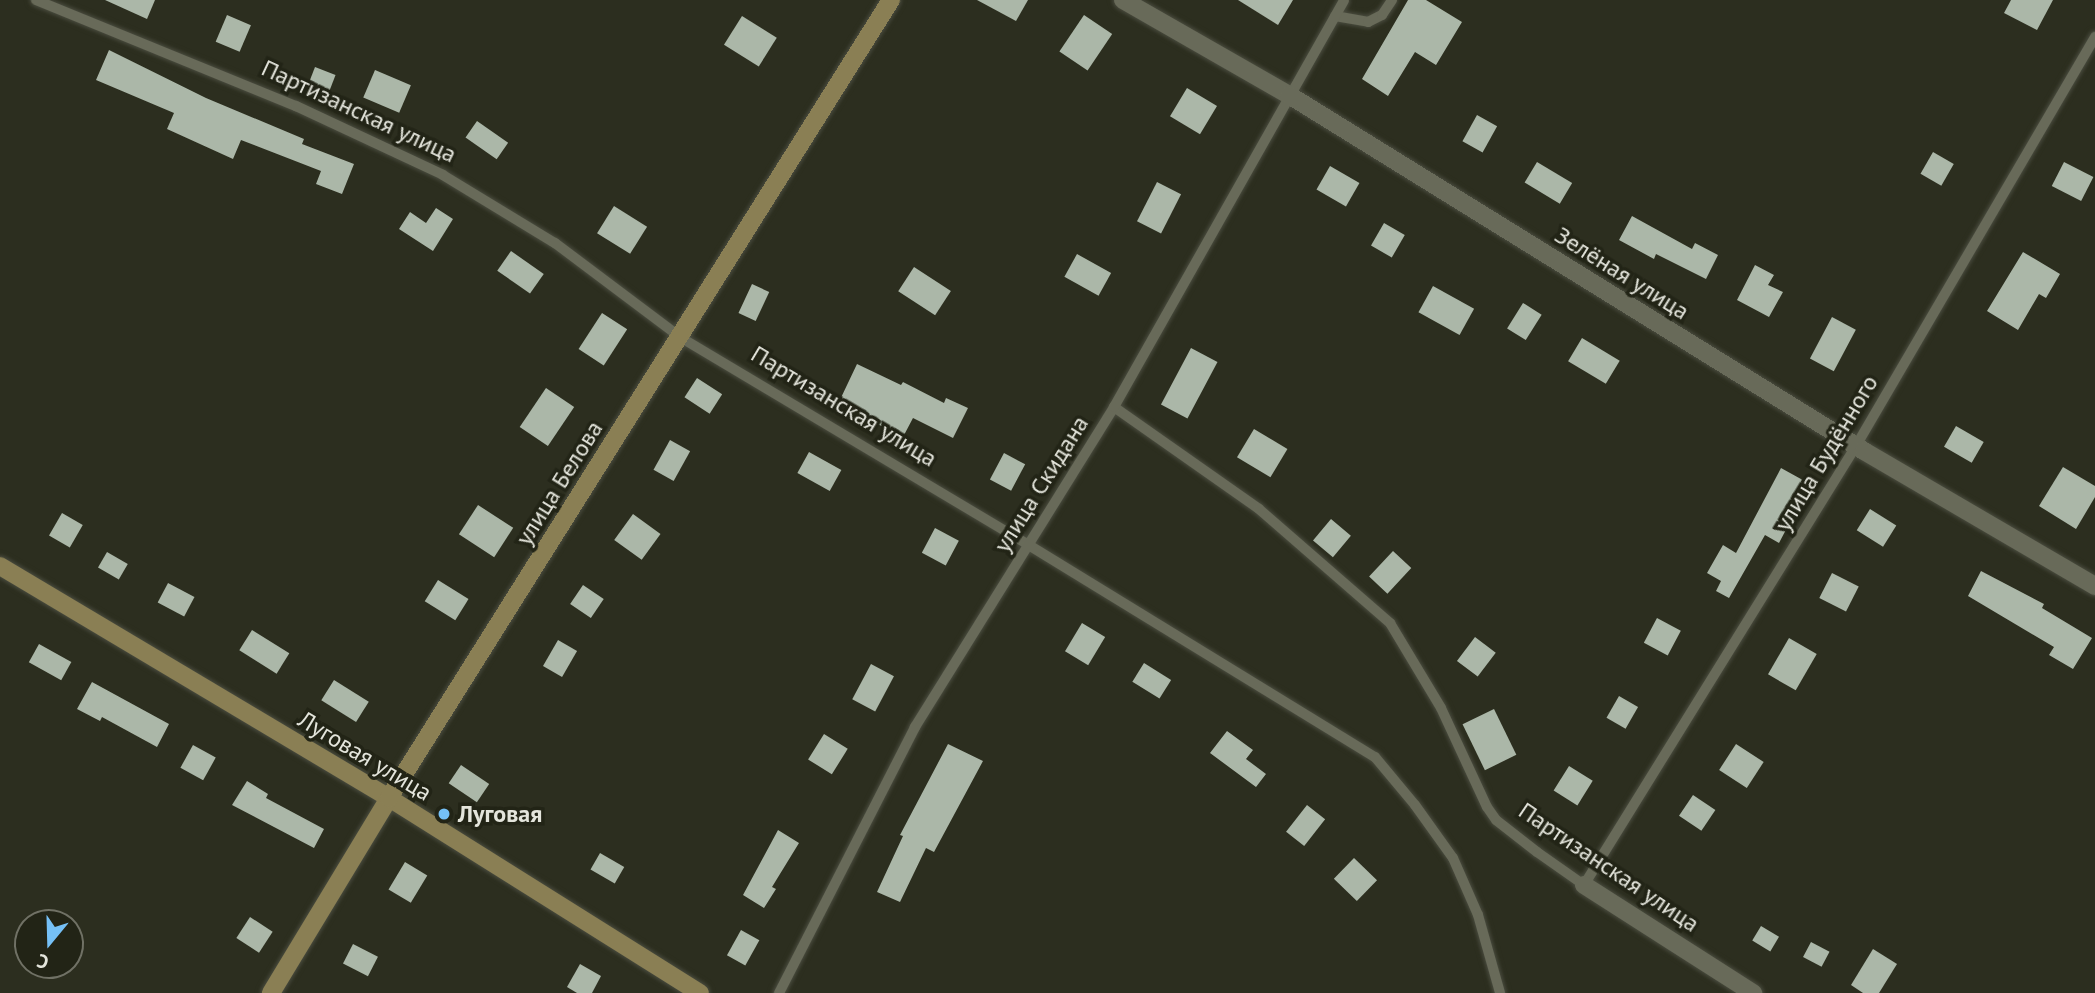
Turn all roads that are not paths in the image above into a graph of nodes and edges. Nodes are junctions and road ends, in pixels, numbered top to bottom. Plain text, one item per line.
1 (36, 0) edge
2 (891, 0) edge
3 (1123, 0) edge
4 (1344, 0) edge
5 (1392, 0) edge
6 (1335, 16) junction
7 (2095, 37) edge
8 (1289, 95) junction
9 (680, 337) junction
10 (1114, 407) junction
11 (1856, 446) junction
12 (1027, 544) junction
13 (0, 566) edge
14 (2095, 586) edge
15 (389, 798) junction
16 (1584, 885) junction
17 (271, 993) edge
18 (700, 993) edge
19 (779, 993) edge
20 (1500, 993) edge
21 (1753, 993) edge

1 - 9 lane, Партизанская улица
2 - 9 street, улица Белова
3 - 8 street, Зелёная улица
4 - 6 lane, улица Скидана
5 - 6 lane
6 - 8 lane, улица Скидана
7 - 11 lane, улица Будённого
8 - 10 lane, улица Скидана
8 - 11 street, Зелёная улица
9 - 12 lane, Партизанская улица
9 - 15 street, улица Белова
10 - 12 lane, улица Скидана
10 - 16 lane, Партизанская улица
11 - 14 street, Зелёная улица
11 - 16 lane, улица Будённого
12 - 19 lane, улица Скидана
12 - 20 lane, Партизанская улица
13 - 15 street, Луговая улица
15 - 17 street, улица Белова
15 - 18 street, Луговая улица
16 - 21 street, Партизанская улица

